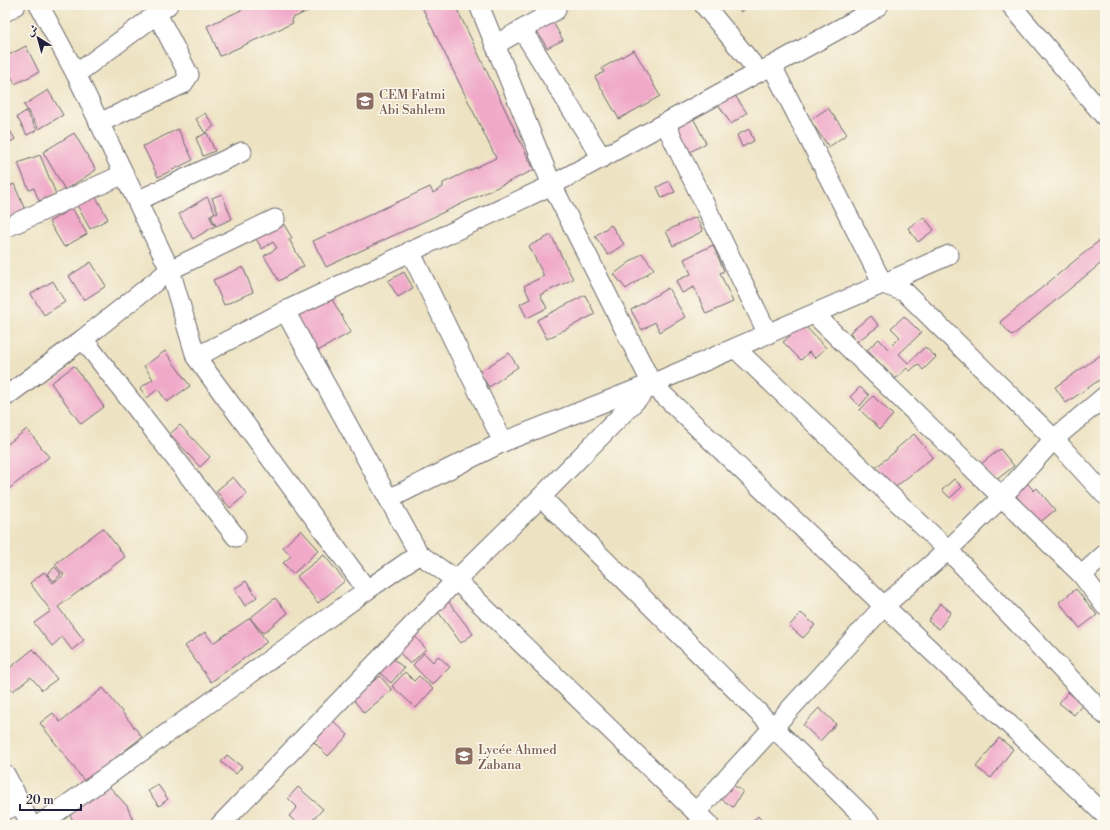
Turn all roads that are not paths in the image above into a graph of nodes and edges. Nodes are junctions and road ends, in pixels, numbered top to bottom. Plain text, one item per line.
1 (16, 5) edge
2 (39, 5) edge
3 (479, 5) edge
4 (552, 5) edge
5 (704, 5) edge
6 (1011, 5) edge
7 (871, 7) edge
8 (163, 10) edge
9 (5, 12) edge
10 (522, 30) junction
11 (496, 45) junction
12 (766, 69) junction
13 (76, 74) junction
14 (1105, 117) edge
15 (99, 123) junction
16 (665, 123) junction
17 (242, 152) dead end
18 (602, 158) junction
19 (124, 174) junction
20 (552, 185) junction
21 (137, 201) junction
22 (274, 219) dead end
23 (5, 228) edge
24 (410, 252) junction
25 (949, 255) dead end
26 (170, 270) junction
27 (883, 284) junction
28 (285, 311) junction
29 (814, 314) junction
30 (768, 334) junction
31 (83, 339) junction
32 (735, 348) junction
33 (196, 357) junction
34 (652, 384) junction
35 (1105, 396) edge
36 (5, 397) edge
37 (1054, 439) junction
38 (503, 442) junction
39 (1105, 495) edge
40 (542, 497) junction
41 (1002, 497) junction
42 (389, 499) junction
43 (236, 537) dead end
44 (948, 550) junction
45 (419, 554) junction
46 (1105, 554) edge
47 (1082, 575) junction
48 (456, 580) junction
49 (367, 590) junction
50 (884, 606) junction
51 (1105, 606) edge
52 (1102, 706) edge
53 (773, 727) junction
54 (5, 774) edge
55 (13, 807) edge
56 (1105, 815) edge
57 (702, 819) edge
58 (30, 825) edge
59 (39, 825) edge
60 (220, 825) edge
61 (872, 825) edge

1 - 9 street
2 - 13 street
3 - 11 street
4 - 10 street
5 - 12 street
6 - 14 street
7 - 12 street
8 - 13 street
8 - 15 street
10 - 11 street
10 - 18 street
11 - 20 street
12 - 16 street
12 - 27 street
13 - 15 street
15 - 19 street
16 - 18 street
16 - 30 street
17 - 21 street
18 - 20 street
19 - 21 street
19 - 23 street
20 - 24 street
20 - 34 street
21 - 26 street
22 - 26 street
24 - 28 street
24 - 38 street
25 - 27 street
26 - 31 street
26 - 33 street
27 - 29 street
27 - 37 street
28 - 33 street
28 - 42 street
29 - 30 street
29 - 41 street
30 - 32 street
31 - 36 street
31 - 43 street
32 - 34 street
32 - 44 street
33 - 49 street
34 - 38 street
34 - 40 street
34 - 50 street
35 - 37 street
37 - 39 street
37 - 41 street
38 - 42 street
40 - 48 street
40 - 53 street
41 - 44 street
41 - 47 street
42 - 45 street
44 - 50 street
44 - 52 street
45 - 48 street
45 - 49 street
46 - 47 street
47 - 51 street
48 - 57 street
48 - 60 street
49 - 59 street
50 - 53 street
50 - 56 street
53 - 57 street
53 - 61 street
54 - 55 street
55 - 58 street

